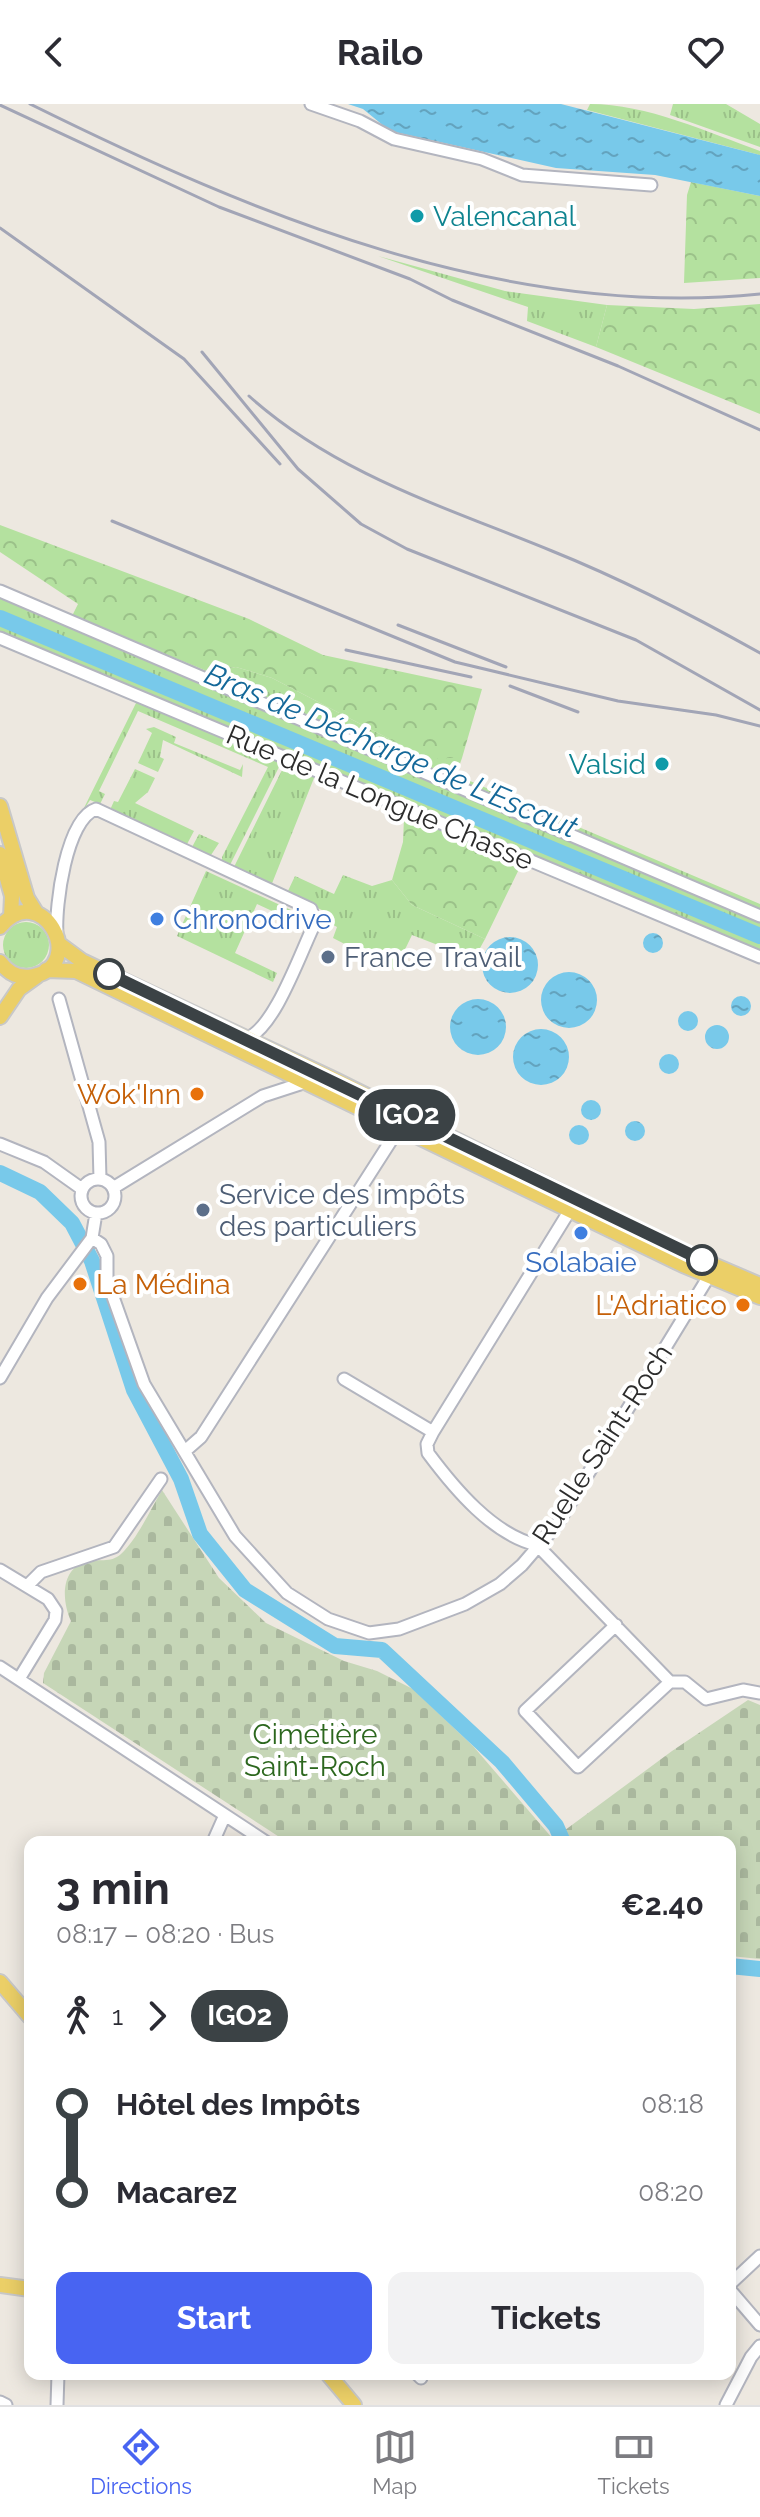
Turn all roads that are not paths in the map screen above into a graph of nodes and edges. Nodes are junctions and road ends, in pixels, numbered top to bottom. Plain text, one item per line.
1 (311, 104) edge
2 (651, 185) dead end
3 (0, 591) edge
4 (0, 638) edge
5 (0, 806) edge
6 (0, 854) edge
7 (37, 914) junction
8 (760, 916) edge
9 (5, 922) edge
10 (58, 939) junction
11 (760, 957) edge
12 (5, 967) edge
13 (42, 972) junction
14 (15, 995) junction
15 (59, 999) dead end
16 (0, 1017) edge
17 (247, 1038) junction
18 (272, 1063) junction
19 (311, 1082) junction
20 (263, 1096) junction
21 (401, 1125) junction
22 (0, 1144) edge
23 (100, 1179) junction
24 (113, 1188) junction
25 (82, 1189) junction
26 (570, 1210) junction
27 (96, 1213) junction
28 (90, 1240) junction
29 (709, 1276) junction
30 (760, 1285) edge
31 (760, 1297) edge
32 (0, 1378) edge
33 (344, 1379) dead end
34 (433, 1432) junction
35 (185, 1451) junction
36 (161, 1479) dead end
37 (537, 1545) junction
38 (0, 1570) edge
39 (27, 1586) junction
40 (616, 1625) junction
41 (0, 1667) edge
42 (19, 1679) junction
43 (670, 1682) junction
44 (760, 1693) edge
45 (225, 1815) junction
46 (216, 1836) edge
47 (257, 1836) edge
48 (0, 1982) edge
49 (24, 2010) edge
50 (760, 2256) edge
51 (736, 2278) edge
52 (0, 2285) edge
53 (24, 2288) edge
54 (736, 2297) edge
55 (760, 2325) edge
56 (760, 2346) edge
57 (58, 2380) edge
58 (333, 2380) edge
59 (342, 2380) edge
60 (0, 2402) edge
61 (6, 2405) edge
62 (57, 2405) edge
63 (354, 2405) edge
64 (364, 2405) edge
65 (726, 2405) edge

1 - 2 street
3 - 8 street, Rue de la Longue Chasse
4 - 11 street, Rue de la Longue Chasse
5 - 7 main road
6 - 9 main road
7 - 9 main road
7 - 10 main road
10 - 13 main road
10 - 17 main road
10 - 17 street
12 - 13 main road
12 - 14 main road
13 - 14 main road
13 - 18 main road
14 - 16 main road
15 - 23 street
17 - 30 main road
18 - 19 main road
18 - 20 street
19 - 20 street
19 - 21 main road
20 - 24 street
21 - 26 main road
21 - 35 street
22 - 25 street
23 - 24 street
23 - 25 street
24 - 27 street
25 - 27 street
26 - 29 main road
26 - 34 street
27 - 28 street
28 - 32 street
28 - 35 street, Ruelle Saint-Roch
29 - 31 main road
29 - 37 street, Ruelle Saint-Roch
33 - 34 street
34 - 37 street
35 - 37 street, Ruelle Saint-Roch
36 - 39 street
37 - 40 street
38 - 39 street
39 - 42 street
40 - 43 street
40 - 43 street
41 - 42 street
42 - 45 street
43 - 44 street
45 - 46 street
45 - 47 street
48 - 49 main road
50 - 51 street
52 - 53 main road
54 - 55 street
56 - 65 street
57 - 62 street
58 - 63 main road
59 - 64 main road
60 - 61 street

